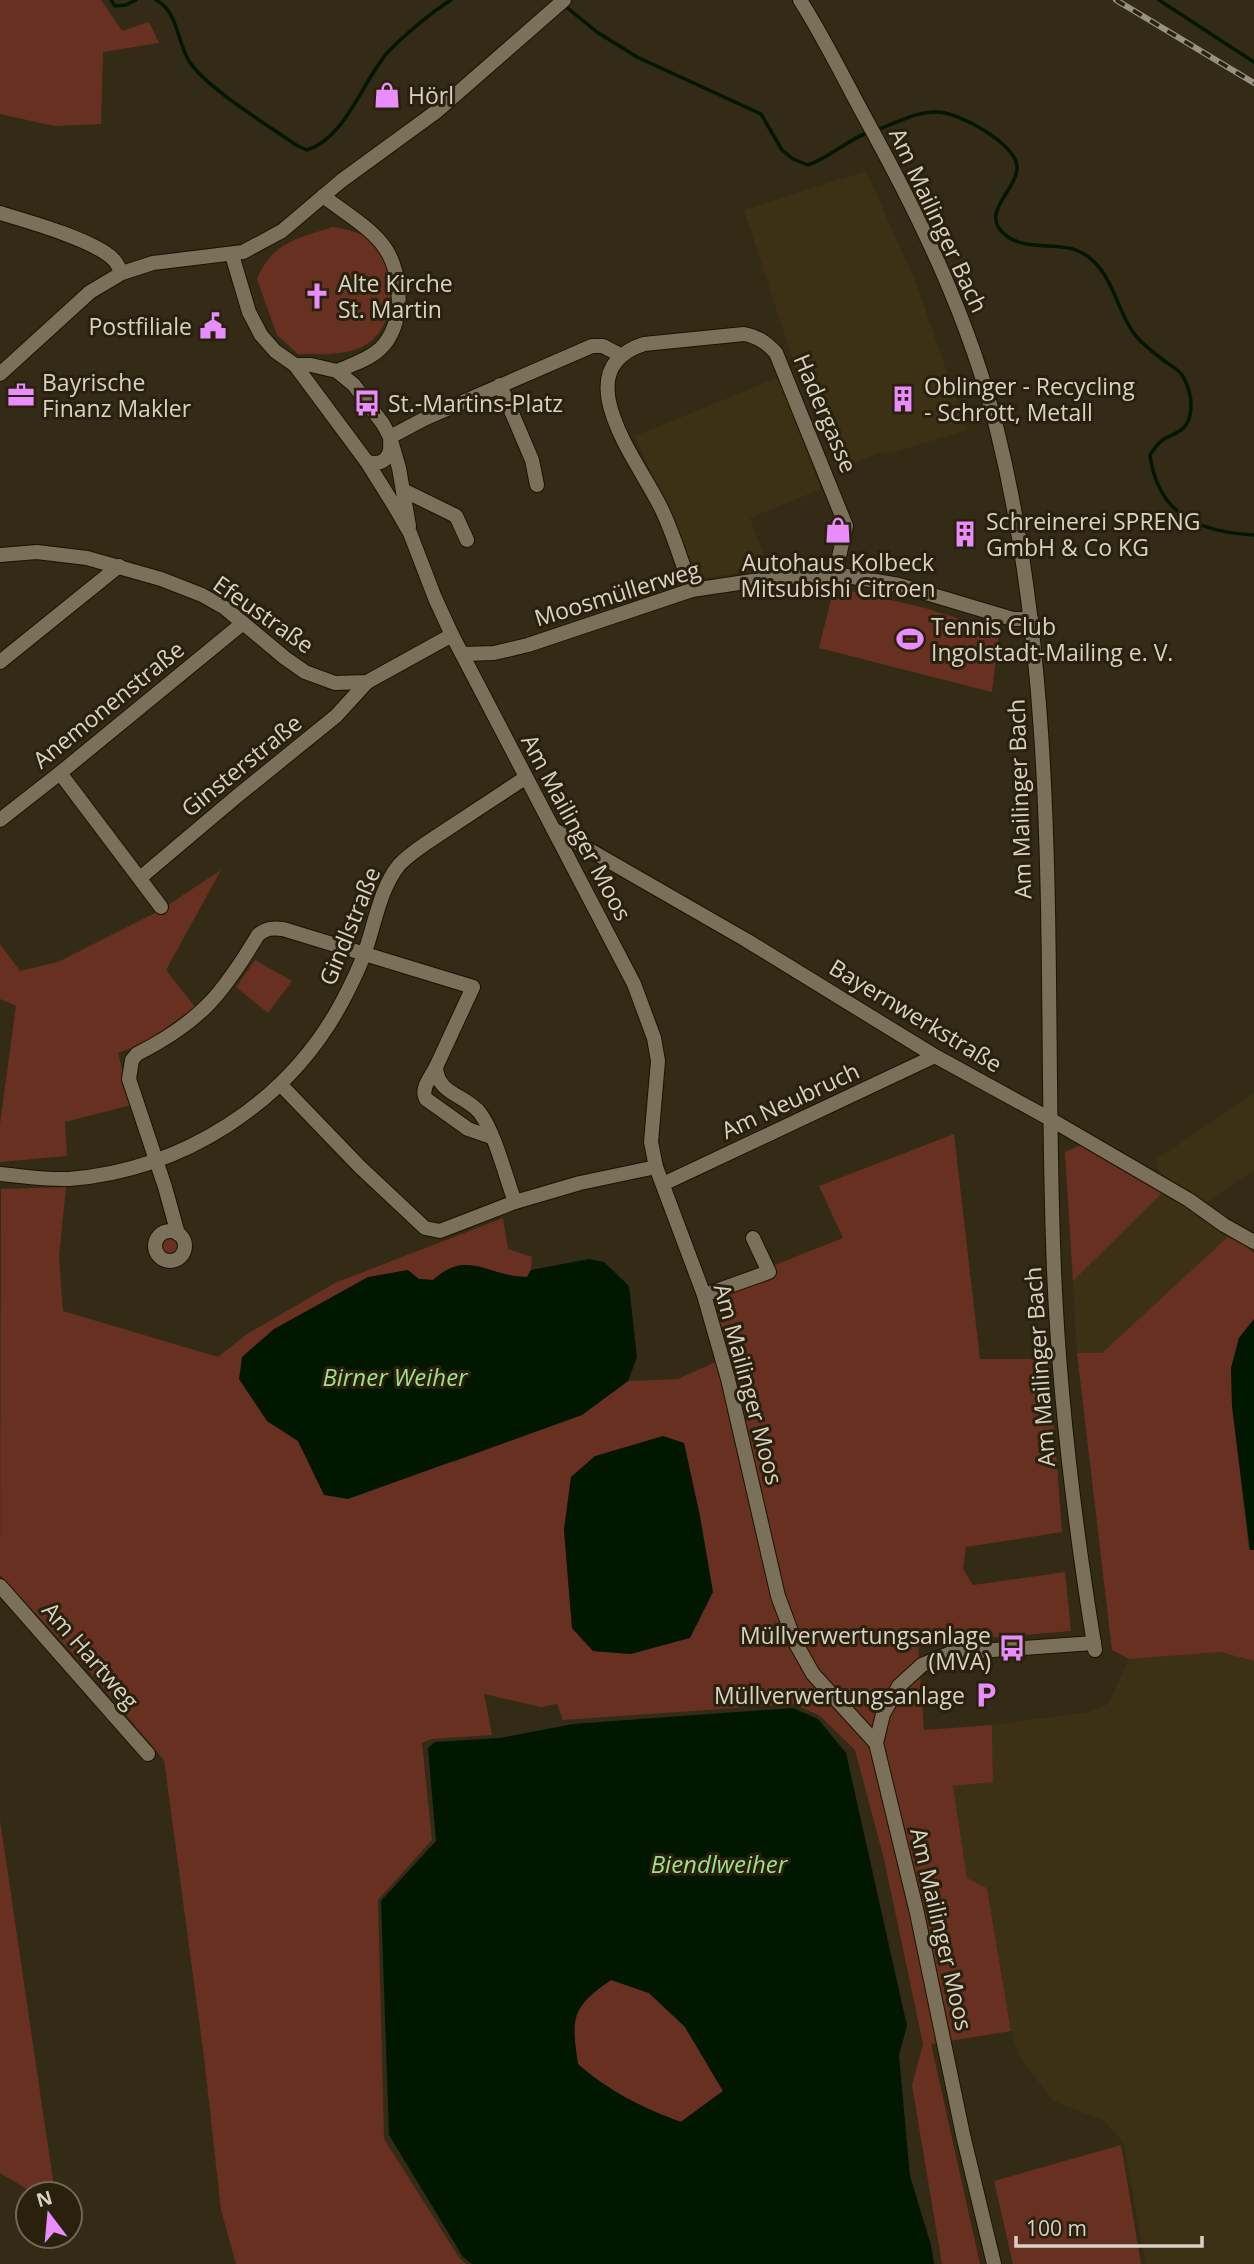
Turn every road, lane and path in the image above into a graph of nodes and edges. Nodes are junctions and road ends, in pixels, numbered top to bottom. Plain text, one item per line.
1 (564, 0) edge
2 (800, 0) edge
3 (323, 196) junction
4 (0, 213) edge
5 (232, 255) junction
6 (122, 273) junction
7 (620, 355) junction
8 (295, 365) junction
9 (337, 371) junction
10 (0, 374) edge
11 (500, 385) junction
12 (390, 437) junction
13 (367, 462) junction
14 (537, 485) dead end
15 (403, 490) junction
16 (410, 533) junction
17 (467, 540) dead end
18 (0, 555) edge
19 (119, 566) junction
20 (835, 574) junction
21 (692, 590) junction
22 (1031, 620) junction
23 (243, 623) junction
24 (452, 635) junction
25 (463, 654) junction
26 (0, 662) edge
27 (367, 682) junction
28 (60, 773) junction
29 (525, 778) junction
30 (0, 820) edge
31 (554, 828) junction
32 (140, 878) junction
33 (161, 906) dead end
34 (365, 953) junction
35 (935, 1056) junction
36 (436, 1067) junction
37 (281, 1085) junction
38 (1050, 1119) junction
39 (491, 1137) junction
40 (156, 1161) junction
41 (656, 1167) junction
42 (0, 1174) edge
43 (663, 1184) junction
44 (515, 1202) junction
45 (178, 1234) dead end
46 (753, 1238) dead end
47 (1254, 1242) edge
48 (704, 1295) junction
49 (0, 1586) edge
50 (876, 1743) junction
51 (148, 1754) dead end
52 (994, 2264) edge

1 - 3 street
2 - 22 street, Am Mailinger Bach
3 - 5 street
3 - 9 street
4 - 6 street
5 - 6 street
5 - 8 street, Am Mailinger Moos
6 - 10 street
7 - 11 street
7 - 20 street, Hadergasse
7 - 21 street
8 - 9 street, Am Mailinger Moos
8 - 13 street, Am Mailinger Moos
9 - 12 street, Am Mailinger Moos
11 - 12 street
11 - 14 street
12 - 13 street
12 - 15 street, Am Mailinger Moos
13 - 16 street, Am Mailinger Moos
15 - 16 street, Am Mailinger Moos
15 - 17 street
16 - 24 street, Am Mailinger Moos
18 - 19 street, Efeustraße
19 - 23 street, Efeustraße
19 - 26 street
20 - 21 street, Moosmüllerweg
20 - 22 street, Moosmüllerweg
21 - 25 street, Moosmüllerweg
22 - 38 street, Am Mailinger Bach
23 - 27 street, Efeustraße
23 - 28 street, Anemonenstraße
24 - 25 street, Am Mailinger Moos
24 - 27 street, Efeustraße
25 - 29 street, Am Mailinger Moos
27 - 32 street, Ginsterstraße
28 - 30 street, Anemonenstraße
28 - 32 street
29 - 31 street, Am Mailinger Moos
29 - 34 street, Gindlstraße
31 - 35 street, Bayernwerkstraße
31 - 41 street, Am Mailinger Moos
32 - 33 street
34 - 36 street
34 - 37 street, Gindlstraße
34 - 40 street
35 - 38 street, Bayernwerkstraße
35 - 43 street, Am Neubruch
36 - 39 street
36 - 39 street
37 - 40 street, Gindlstraße
37 - 44 street
38 - 47 street, Bayernwerkstraße
38 - 50 street, Am Mailinger Bach
39 - 44 street
40 - 42 street, Gindlstraße
40 - 45 street
41 - 43 street, Am Mailinger Moos
41 - 44 street
43 - 48 street, Am Mailinger Moos
46 - 48 street
48 - 50 street, Am Mailinger Moos
49 - 51 street, Am Hartweg
50 - 52 street, Am Mailinger Moos

